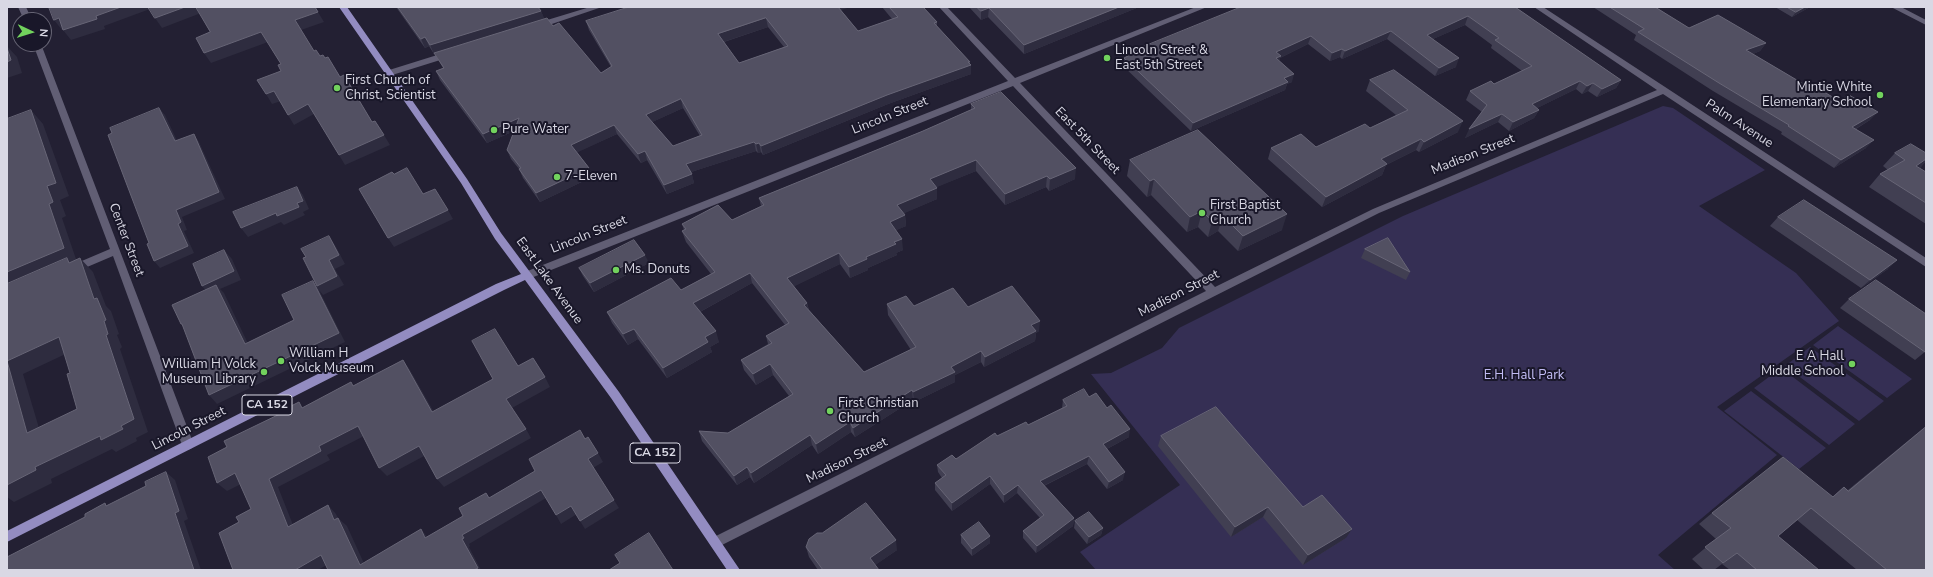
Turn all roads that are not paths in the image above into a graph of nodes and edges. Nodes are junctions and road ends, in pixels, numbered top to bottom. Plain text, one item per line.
1 (343, 7) edge
2 (598, 7) edge
3 (943, 7) edge
4 (1203, 7) edge
5 (1538, 7) edge
6 (1895, 7) edge
7 (1926, 24) edge
8 (526, 30) edge
9 (40, 52) edge
10 (457, 52) edge
11 (389, 73) junction
12 (1012, 82) junction
13 (1664, 90) junction
14 (116, 251) junction
15 (1926, 263) edge
16 (62, 274) edge
17 (528, 275) junction
18 (1214, 293) junction
19 (188, 445) junction
20 (7, 537) edge
21 (716, 542) junction
22 (734, 570) edge

1 - 11 main road, East Lake Avenue / CA 152
2 - 8 street
3 - 12 street, East 5th Street
4 - 12 street, Lincoln Street
5 - 13 street, Palm Avenue
6 - 7 street
9 - 14 street, Center Street
10 - 11 street
11 - 17 main road, East Lake Avenue / CA 152
12 - 17 street, Lincoln Street
12 - 18 street, East 5th Street
13 - 15 street, Palm Avenue
13 - 18 street, Madison Street
14 - 16 street
14 - 19 street, Center Street
17 - 19 main road, Lincoln Street / CA 152
17 - 21 main road, East Lake Avenue / CA 152
18 - 21 street, Madison Street
19 - 20 main road, Lincoln Street / CA 152
21 - 22 main road, East Lake Avenue / CA 152

